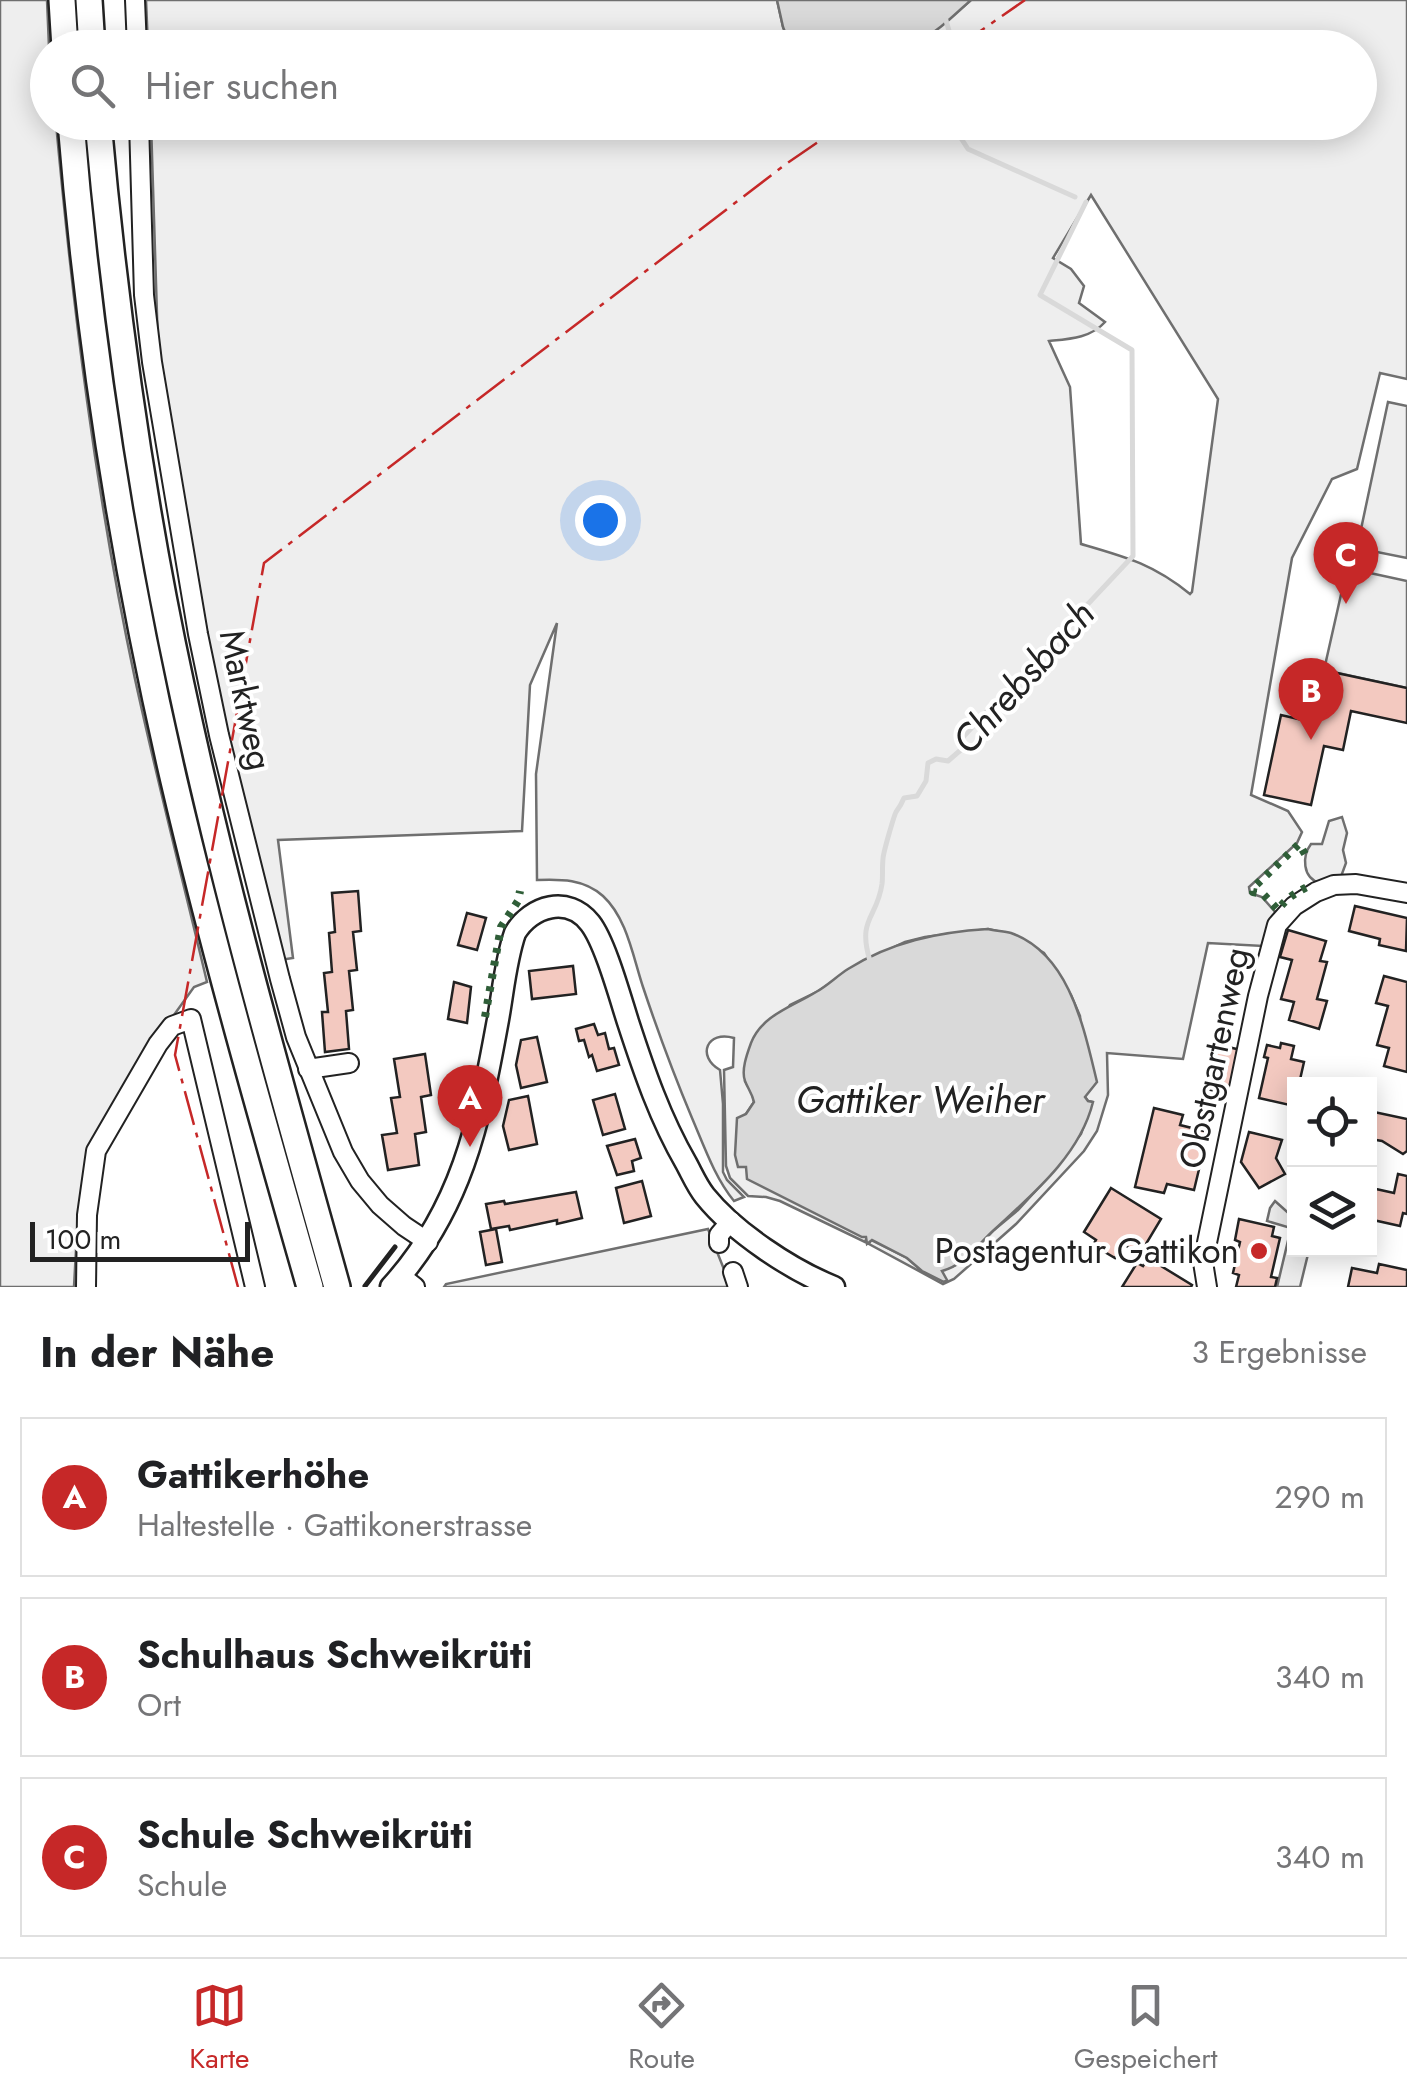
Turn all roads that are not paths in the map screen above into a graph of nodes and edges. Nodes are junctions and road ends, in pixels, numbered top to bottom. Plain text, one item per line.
1 (62, 0) edge
2 (89, 0) edge
3 (135, 0) edge
4 (64, 30) edge
5 (91, 30) edge
6 (136, 30) edge
7 (73, 140) edge
8 (100, 140) edge
9 (139, 140) edge
10 (1407, 893) edge
11 (349, 1063) dead end
12 (308, 1069) junction
13 (730, 1221) junction
14 (428, 1242) junction
15 (719, 1242) dead end
16 (402, 1283) edge
17 (86, 1287) edge
18 (254, 1287) edge
19 (310, 1287) edge
20 (338, 1287) edge
21 (834, 1287) edge
22 (1207, 1287) edge

1 - 4 highway
2 - 5 highway
3 - 6 street
7 - 19 highway
8 - 20 highway
9 - 12 street, Marktweg
10 - 22 street, Obstgartenweg
11 - 12 street
12 - 14 street, Marktweg
13 - 14 main road
13 - 15 street
13 - 21 main road
14 - 16 main road
17 - 18 street

